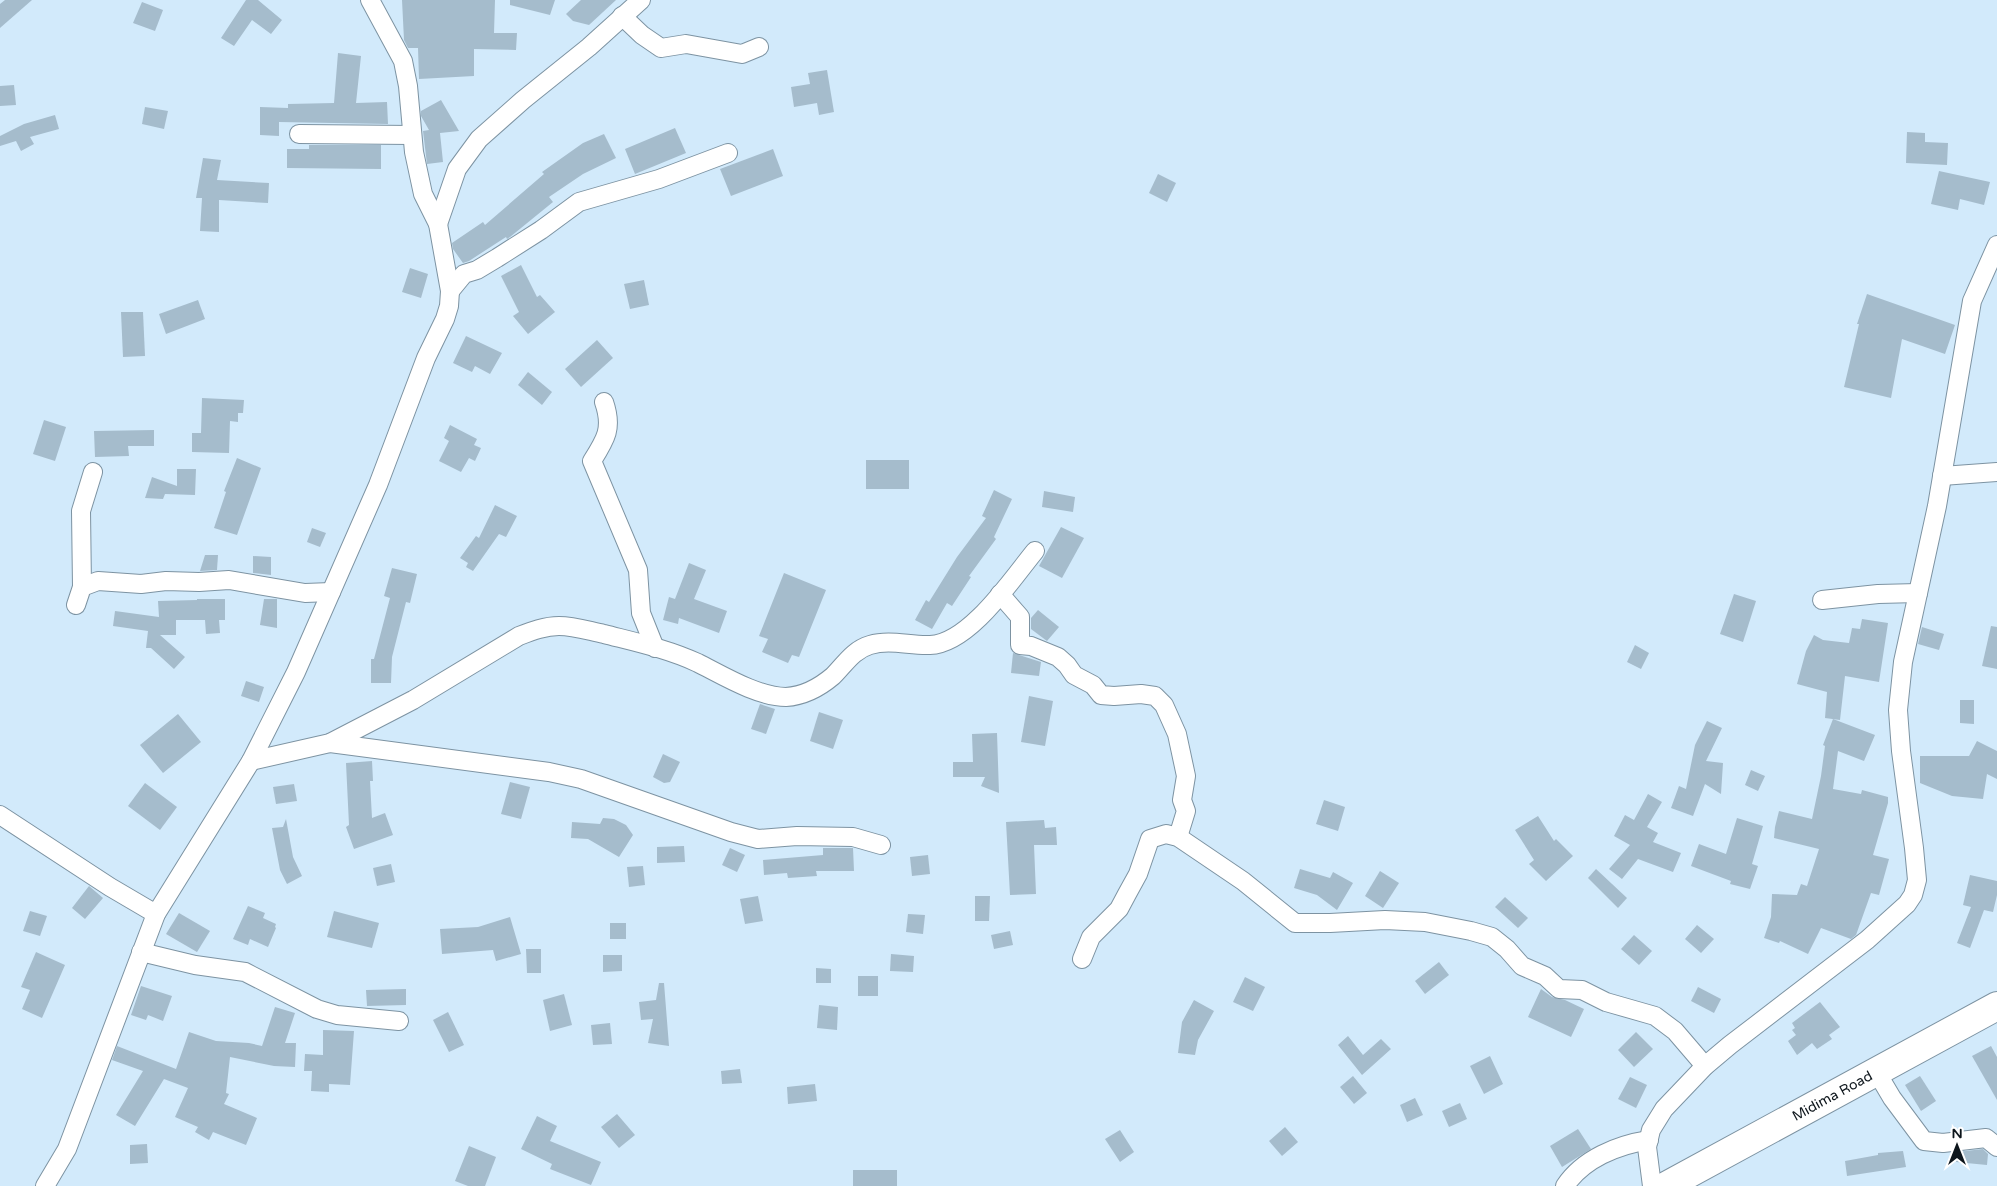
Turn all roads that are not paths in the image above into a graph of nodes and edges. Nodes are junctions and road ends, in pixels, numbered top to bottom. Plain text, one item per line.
1 (370, 0) edge
2 (641, 0) edge
3 (622, 16) junction
4 (759, 48) dead end
5 (299, 134) dead end
6 (412, 135) junction
7 (728, 154) dead end
8 (438, 224) junction
9 (1997, 245) edge
10 (450, 291) junction
11 (604, 402) dead end
12 (93, 472) dead end
13 (1997, 472) edge
14 (1942, 476) junction
15 (1035, 552) dead end
16 (82, 587) junction
17 (331, 592) junction
18 (1918, 593) junction
19 (1000, 594) junction
20 (1822, 600) dead end
21 (76, 605) dead end
22 (655, 648) junction
23 (330, 743) junction
24 (251, 761) junction
25 (0, 815) edge
26 (1178, 837) junction
27 (881, 845) dead end
28 (156, 914) junction
29 (141, 952) junction
30 (1082, 959) dead end
31 (1997, 1006) edge
32 (399, 1021) dead end
33 (1705, 1066) junction
34 (1876, 1071) junction
35 (1649, 1140) junction
36 (1997, 1147) edge
37 (45, 1186) edge
38 (1565, 1186) edge
39 (1652, 1186) edge
40 (1666, 1186) edge

1 - 6 street
2 - 3 street
3 - 4 street
3 - 8 street
5 - 6 street
6 - 8 street
7 - 10 street
8 - 10 street
9 - 14 street
10 - 17 street
11 - 22 street
12 - 16 street
13 - 14 street
14 - 18 street
15 - 19 street
16 - 17 street
16 - 21 street
17 - 24 street
18 - 20 street
18 - 33 street
19 - 22 street
19 - 26 street
22 - 23 street
23 - 24 street
23 - 27 street
24 - 28 street
25 - 28 street
26 - 30 street
26 - 33 street
28 - 29 street
29 - 32 street
29 - 37 street
31 - 34 main road, Midima Road
33 - 35 street
34 - 36 street
34 - 40 main road, Midima Road
35 - 38 street
35 - 39 street

